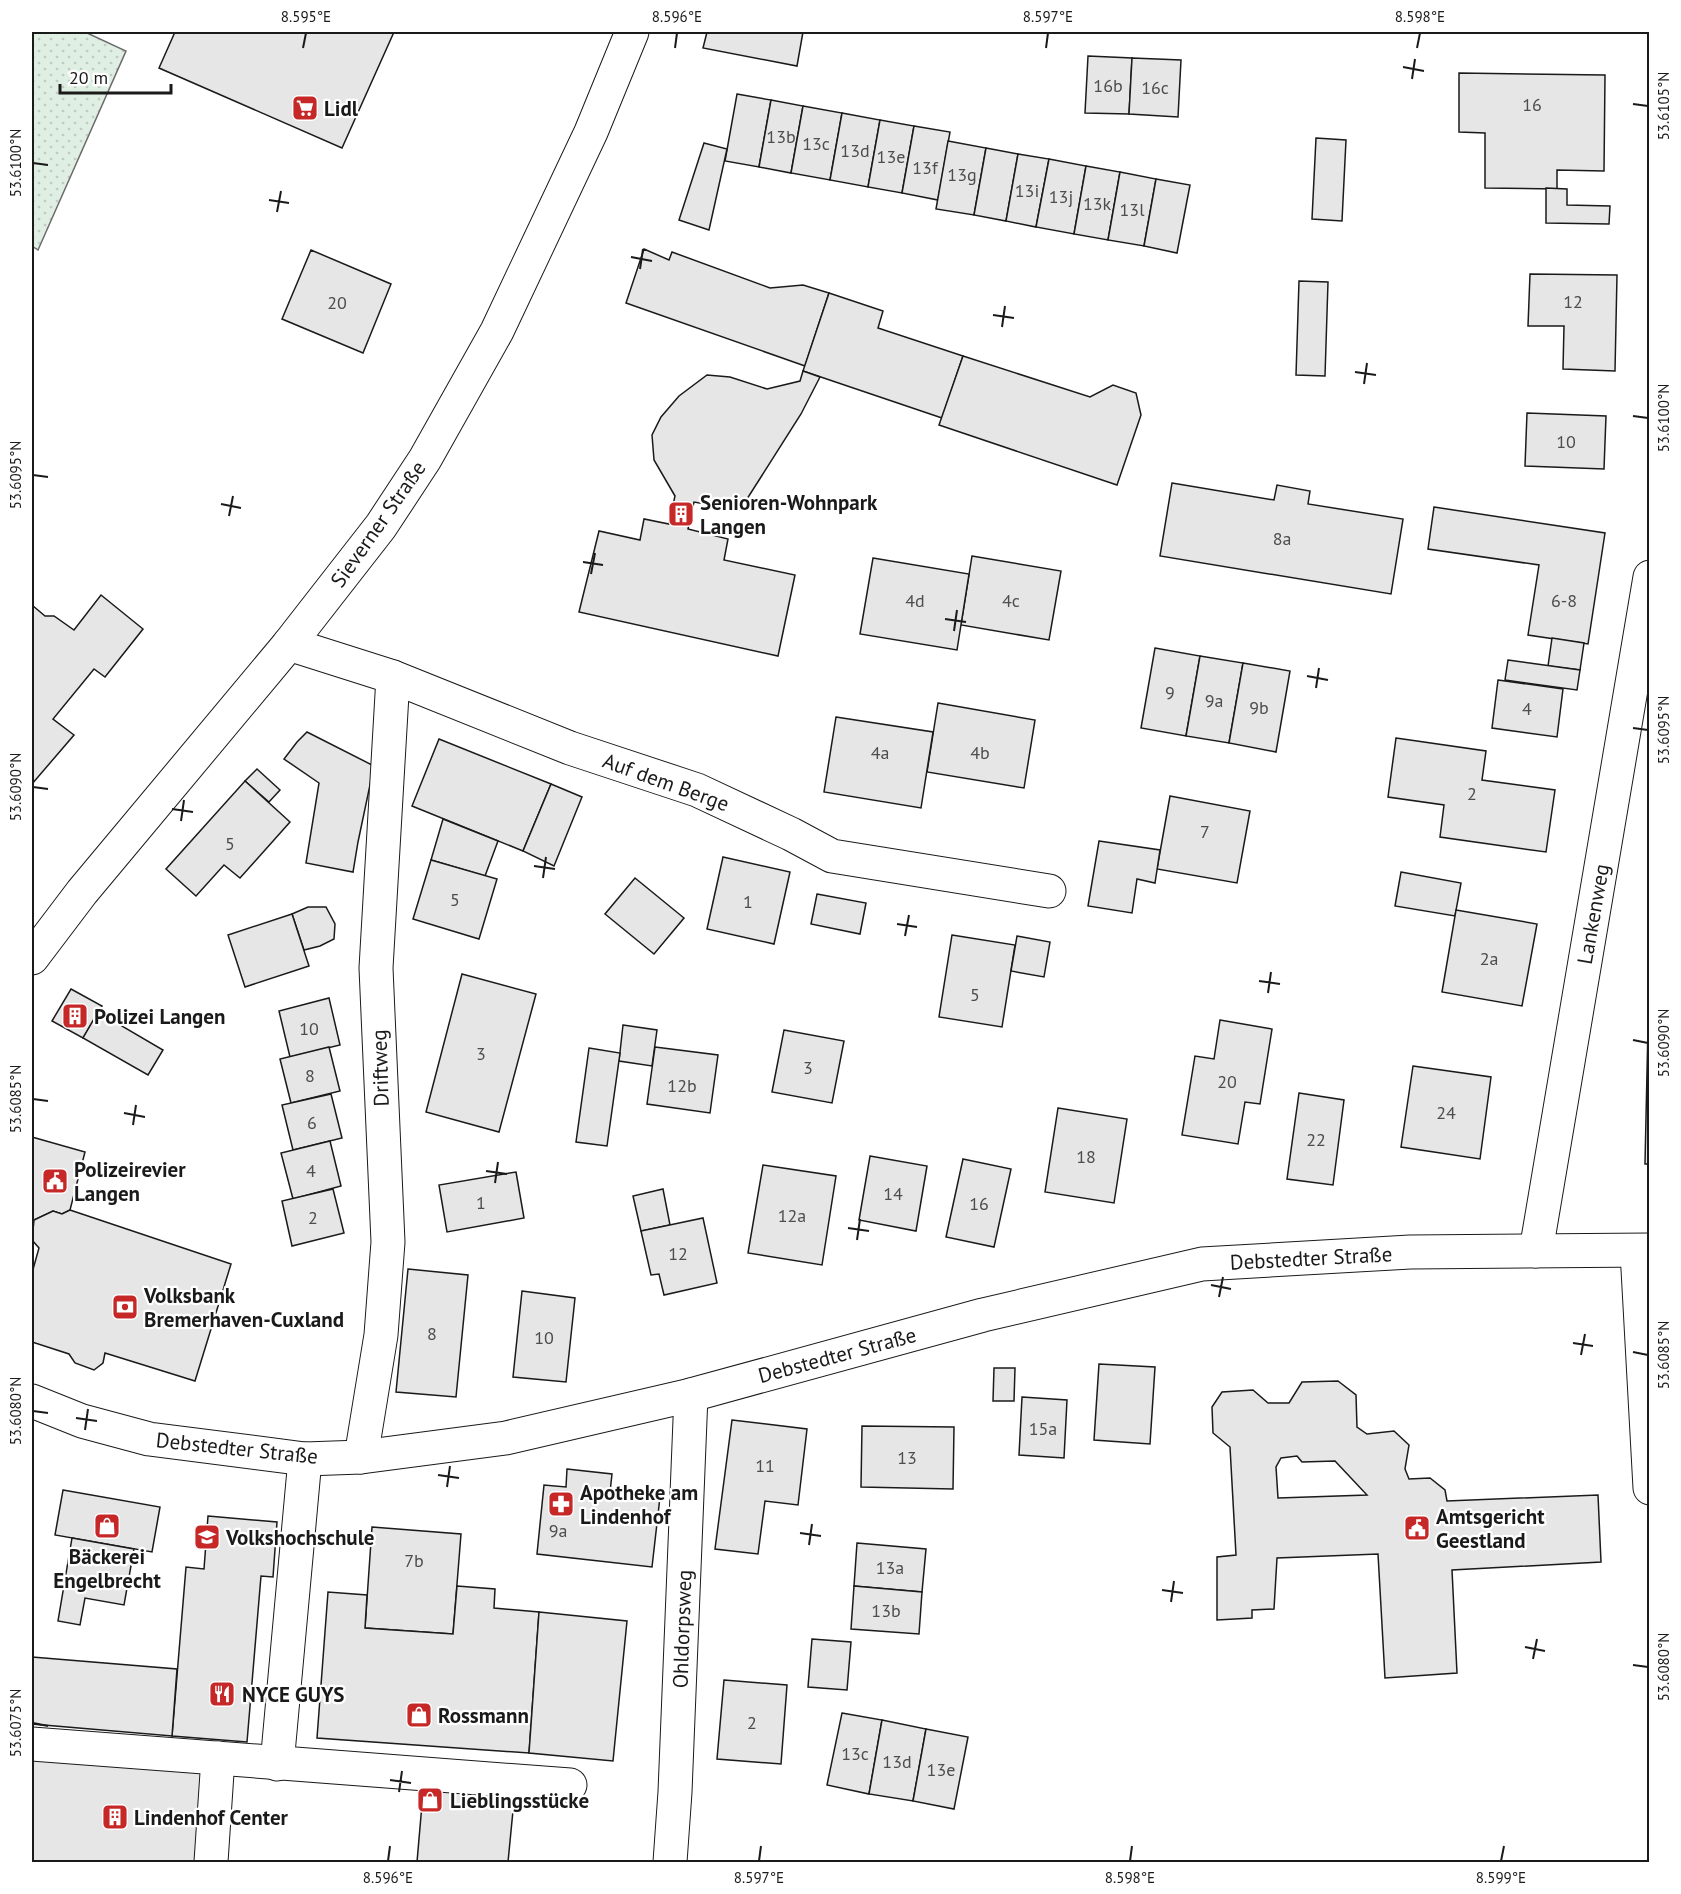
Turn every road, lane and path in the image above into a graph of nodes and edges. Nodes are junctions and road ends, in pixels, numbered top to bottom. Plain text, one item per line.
1 (632, 32) edge
2 (1650, 577) edge
3 (289, 644) junction
4 (393, 677) junction
5 (1049, 891) dead end
6 (32, 958) edge
7 (1643, 1250) edge
8 (1536, 1251) junction
9 (691, 1395) junction
10 (32, 1401) edge
11 (361, 1457) junction
12 (304, 1459) junction
13 (1650, 1488) edge
14 (32, 1744) edge
15 (218, 1758) junction
16 (278, 1764) junction
17 (570, 1785) dead end
18 (211, 1863) edge
19 (670, 1863) edge

1 - 3 street, Sieverner Straße
2 - 8 street, Lankenweg
3 - 4 street, Auf dem Berge
3 - 6 street, Sieverner Straße
4 - 5 street, Auf dem Berge
4 - 11 street, Driftweg
7 - 8 street, Debstedter Straße
7 - 13 street
8 - 9 street, Debstedter Straße
9 - 11 street, Debstedter Straße
9 - 19 street, Ohldorpsweg
10 - 12 street, Debstedter Straße
11 - 12 street, Debstedter Straße
12 - 16 street
14 - 15 street
15 - 16 street
15 - 18 street
16 - 17 street

